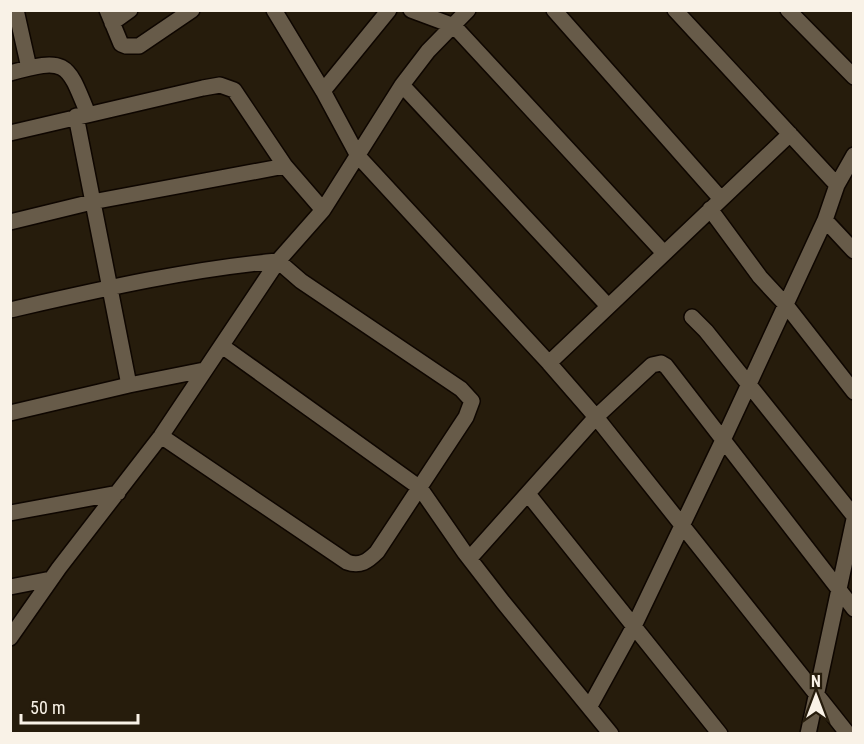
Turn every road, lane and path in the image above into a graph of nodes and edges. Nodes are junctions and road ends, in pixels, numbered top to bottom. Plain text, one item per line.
1 (16, 10) edge
2 (130, 10) edge
3 (192, 10) edge
4 (274, 10) edge
5 (389, 10) edge
6 (411, 10) edge
7 (468, 10) edge
8 (554, 10) edge
9 (675, 10) edge
10 (788, 10) edge
11 (110, 17) edge
12 (453, 26) junction
13 (29, 68) junction
14 (10, 73) edge
15 (854, 77) edge
16 (402, 85) junction
17 (323, 91) junction
18 (82, 115) junction
19 (10, 133) edge
20 (790, 134) junction
21 (854, 155) edge
22 (357, 156) junction
23 (285, 166) junction
24 (837, 185) junction
25 (92, 202) junction
26 (716, 204) junction
27 (323, 210) junction
28 (825, 220) junction
29 (10, 222) edge
30 (854, 252) edge
31 (664, 253) junction
32 (278, 261) junction
33 (111, 287) junction
34 (786, 305) junction
35 (609, 306) junction
36 (10, 310) edge
37 (692, 317) dead end
38 (222, 346) junction
39 (549, 363) junction
40 (204, 370) junction
41 (748, 384) junction
42 (129, 385) junction
43 (854, 392) edge
44 (10, 413) edge
45 (596, 417) junction
46 (161, 436) junction
47 (723, 440) junction
48 (420, 489) junction
49 (118, 493) junction
50 (528, 494) junction
51 (10, 513) edge
52 (854, 518) edge
53 (682, 525) junction
54 (470, 558) junction
55 (51, 579) junction
56 (10, 587) edge
57 (838, 590) junction
58 (854, 609) edge
59 (634, 626) junction
60 (10, 638) edge
61 (816, 694) junction
62 (590, 706) junction
63 (611, 734) edge
64 (720, 734) edge
65 (808, 734) edge
66 (848, 734) edge

1 - 13 street
2 - 11 street
3 - 11 street
4 - 17 street
5 - 17 street
6 - 12 street
7 - 12 street
8 - 26 street
9 - 20 street
10 - 15 street
12 - 16 street
12 - 31 street
13 - 14 street
13 - 18 street
16 - 22 street
16 - 35 street
17 - 22 street
18 - 19 street
18 - 23 street
18 - 25 street
20 - 24 street
20 - 26 street
21 - 24 street
22 - 27 street
22 - 39 street
23 - 25 street
23 - 27 street
24 - 28 street
25 - 29 street
25 - 33 street
26 - 31 street
26 - 34 street
27 - 32 street
28 - 30 street
28 - 34 street
31 - 35 street
32 - 33 street
32 - 38 street
32 - 48 street
33 - 36 street
33 - 42 street
34 - 41 street
34 - 43 street
35 - 39 street
37 - 41 street
38 - 40 street
38 - 48 street
39 - 45 street
40 - 42 street
40 - 46 street
41 - 47 street
41 - 52 street
42 - 44 street
45 - 47 street
45 - 50 street
45 - 53 street
46 - 48 street
46 - 49 street
47 - 53 street
47 - 57 street
48 - 54 street
49 - 51 street
49 - 55 street
50 - 54 street
50 - 59 street
52 - 57 street
53 - 59 street
53 - 61 street
54 - 62 street
55 - 56 street
55 - 60 street
57 - 58 street
57 - 61 street
59 - 62 street
59 - 64 street
61 - 65 street
61 - 66 street
62 - 63 street

